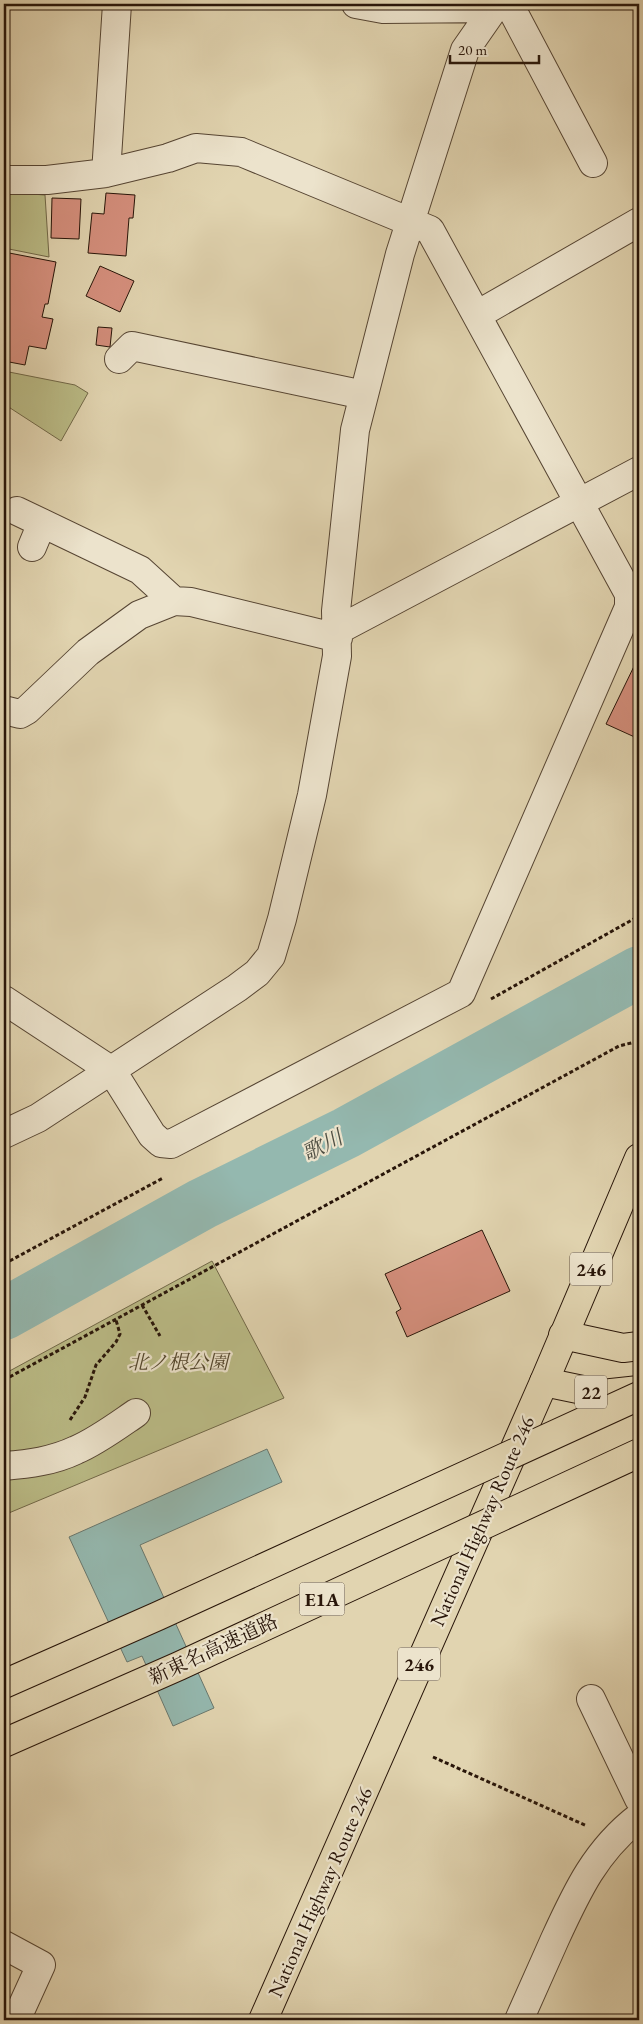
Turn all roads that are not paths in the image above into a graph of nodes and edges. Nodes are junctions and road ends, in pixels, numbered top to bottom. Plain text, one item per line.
1 (116, 4) edge
2 (356, 4) edge
3 (506, 5) edge
4 (593, 163) dead end
5 (106, 172) junction
6 (4, 180) edge
7 (410, 221) junction
8 (639, 222) edge
9 (478, 315) junction
10 (119, 360) dead end
11 (364, 395) junction
12 (639, 471) edge
13 (580, 503) junction
14 (17, 511) dead end
15 (174, 601) junction
16 (338, 634) junction
17 (4, 710) edge
18 (4, 1000) edge
19 (112, 1071) junction
20 (4, 1134) edge
21 (639, 1158) edge
22 (563, 1335) junction
23 (639, 1346) edge
24 (544, 1382) junction
25 (639, 1390) edge
26 (639, 1396) edge
27 (136, 1413) dead end
28 (639, 1453) edge
29 (4, 1466) edge
30 (4, 1684) edge
31 (592, 1715) dead end
32 (4, 1743) edge
33 (639, 1799) edge
34 (639, 1817) edge
35 (4, 1945) edge
36 (16, 2020) edge
37 (264, 2020) edge
38 (519, 2020) edge

1 - 5 street
2 - 3 street
3 - 4 street
3 - 7 street
5 - 6 street
5 - 7 street
7 - 9 street
7 - 11 street
8 - 9 street
9 - 13 street
10 - 11 street
11 - 16 street
12 - 13 street
13 - 16 street
13 - 19 street
14 - 15 street
15 - 16 street
15 - 17 street
16 - 19 street
18 - 19 street
19 - 20 street
21 - 22 main road, National Highway Route 246 / 246
22 - 23 main road
22 - 24 main road, National Highway Route 246 / 246
24 - 25 main road, 22
24 - 37 main road, National Highway Route 246 / 246
26 - 30 main road, E1A, bridge
27 - 29 street
28 - 32 main road, 新東名高速道路 / E1A, bridge
31 - 33 street
34 - 38 street
35 - 36 street

